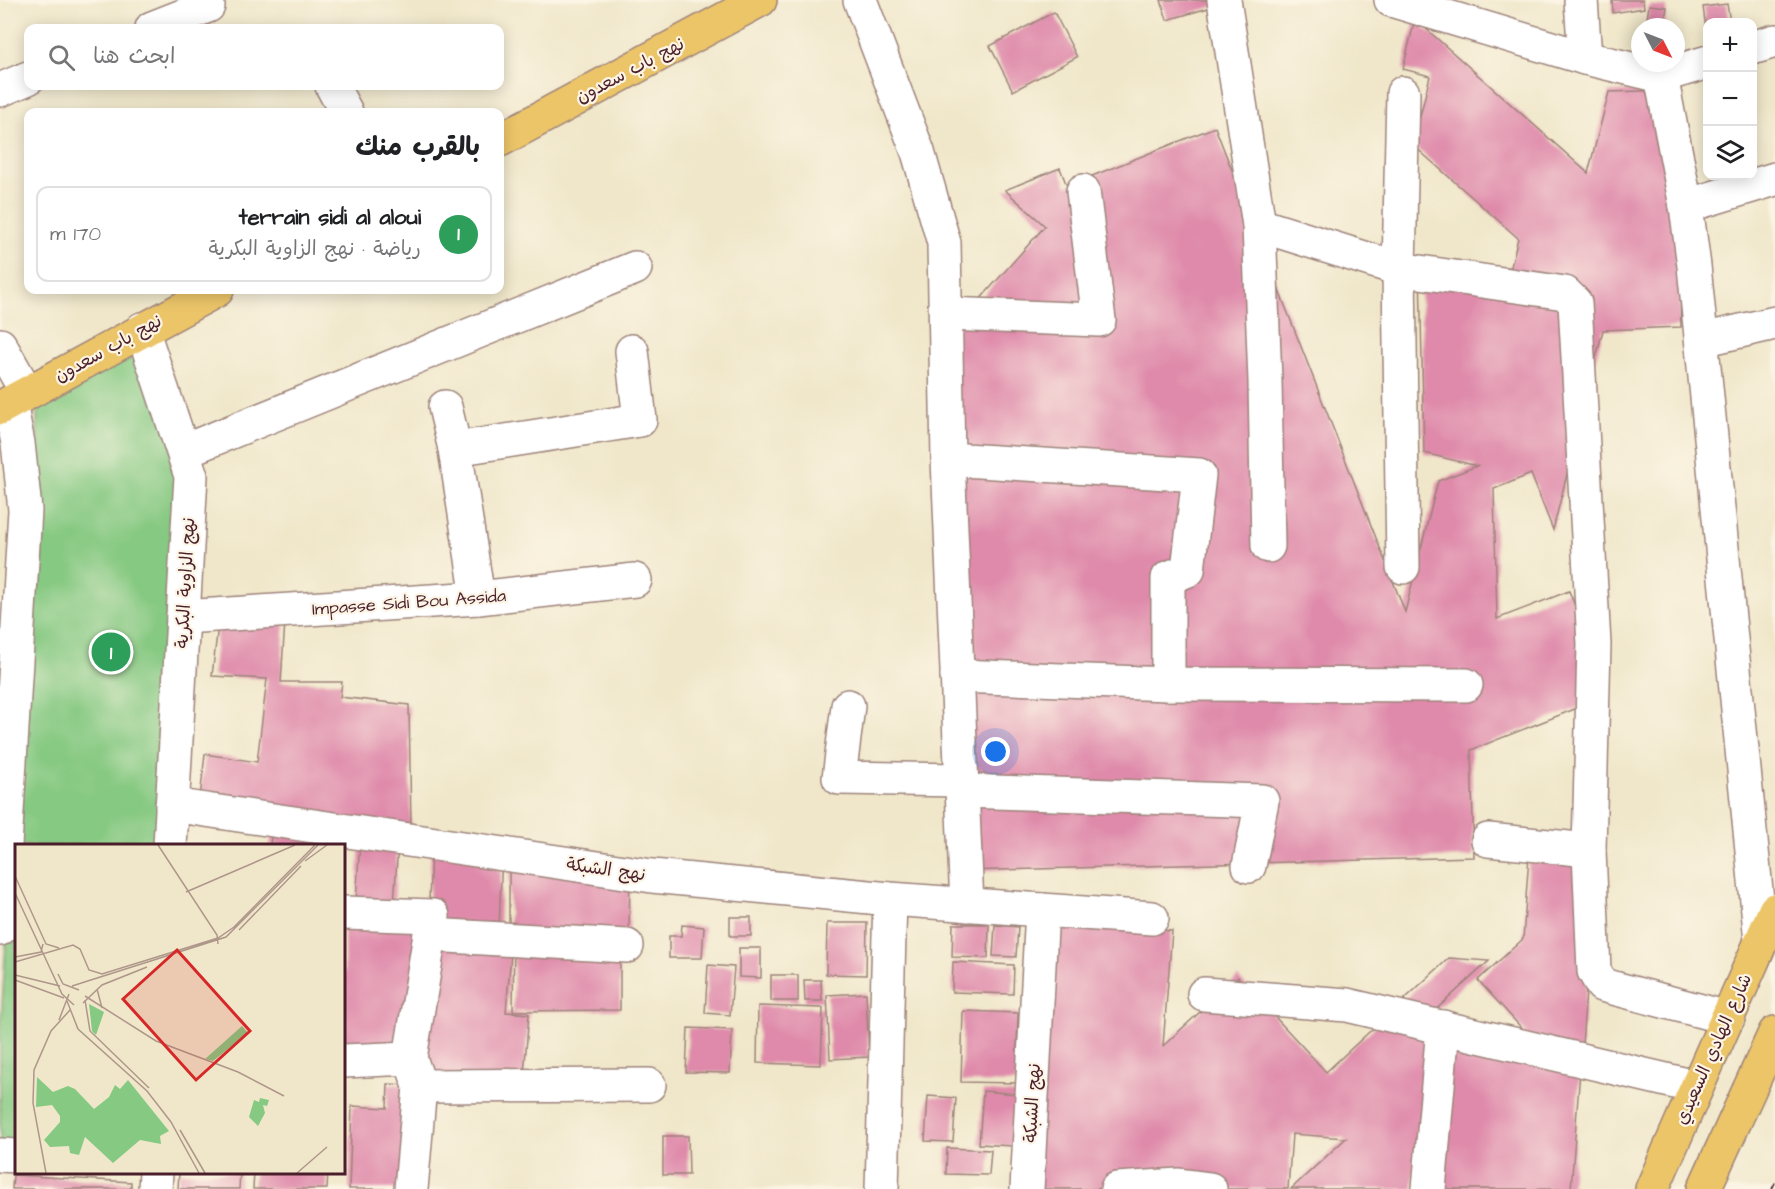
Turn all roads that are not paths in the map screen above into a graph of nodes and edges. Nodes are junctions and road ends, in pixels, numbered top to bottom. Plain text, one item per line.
1 (206, 0) edge
2 (760, 0) edge
3 (860, 0) edge
4 (1224, 0) edge
5 (1391, 0) edge
6 (1581, 0) edge
7 (162, 24) edge
8 (1775, 41) edge
9 (1757, 46) edge
10 (1585, 58) junction
11 (1703, 63) edge
12 (1661, 76) junction
13 (24, 80) edge
14 (0, 90) edge
15 (334, 90) edge
16 (1403, 93) dead end
17 (344, 108) edge
18 (504, 138) edge
19 (1775, 179) edge
20 (1083, 191) dead end
21 (1686, 206) junction
22 (1259, 225) junction
23 (634, 268) dead end
24 (1399, 269) junction
25 (209, 294) edge
26 (946, 314) junction
27 (1775, 323) edge
28 (142, 329) junction
29 (1702, 340) junction
30 (0, 345) edge
31 (632, 351) dead end
32 (12, 401) edge
33 (445, 407) dead end
34 (455, 449) junction
35 (184, 451) junction
36 (948, 459) junction
37 (1268, 546) dead end
38 (1403, 567) dead end
39 (635, 580) dead end
40 (478, 598) junction
41 (183, 617) junction
42 (957, 676) junction
43 (1168, 684) junction
44 (1466, 685) dead end
45 (849, 706) dead end
46 (962, 785) junction
47 (172, 805) junction
48 (1488, 840) dead end
49 (170, 844) edge
50 (1589, 850) junction
51 (1249, 866) dead end
52 (890, 899) junction
53 (967, 905) junction
54 (1042, 910) junction
55 (1775, 910) edge
56 (345, 913) edge
57 (1152, 918) dead end
58 (0, 928) edge
59 (430, 935) junction
60 (1761, 941) junction
61 (627, 946) dead end
62 (1204, 994) dead end
63 (1728, 1018) junction
64 (1443, 1027) junction
65 (1775, 1033) edge
66 (345, 1061) edge
67 (415, 1072) junction
68 (649, 1085) dead end
69 (1696, 1087) junction
70 (0, 1155) edge
71 (15, 1156) edge
72 (156, 1174) edge
73 (155, 1189) edge
74 (411, 1189) edge
75 (882, 1189) edge
76 (1027, 1189) edge
77 (1117, 1189) edge
78 (1210, 1189) edge
79 (1429, 1189) edge
80 (1652, 1189) edge
81 (1704, 1189) edge

1 - 7 street
2 - 18 main road, نهج باب سعدون
3 - 26 street
4 - 22 street
5 - 10 street
6 - 10 street
8 - 9 street
10 - 12 street
11 - 12 street
12 - 21 street
13 - 14 street
15 - 17 street
16 - 24 street
19 - 21 street
20 - 26 street
21 - 29 street
22 - 24 street
22 - 37 street
23 - 35 street
24 - 38 street
24 - 50 street
25 - 28 main road, نهج باب سعدون
26 - 36 street
27 - 29 street
28 - 32 main road, نهج باب سعدون
28 - 35 street, نهج الزاوية البكرية
29 - 60 street
30 - 32 street
31 - 34 street
32 - 58 street
33 - 34 street
34 - 40 street
35 - 41 street, نهج الزاوية البكرية
36 - 42 street
36 - 43 street
39 - 40 street, Impasse Sidi Bou Assida
40 - 41 street, Impasse Sidi Bou Assida
41 - 47 street, نهج الزاوية البكرية
42 - 43 street
42 - 46 street
43 - 44 street
45 - 46 street
46 - 51 street
46 - 53 street
47 - 49 street, نهج الزاوية البكرية
47 - 52 street, نهج الشبكة
48 - 50 street
50 - 63 street
52 - 53 street, نهج الشبكة
52 - 75 street
53 - 54 street, نهج الشبكة
54 - 57 street, نهج الشبكة
54 - 76 street, نهج الشبكة
55 - 60 main road, شارع الهادي السعيدي
56 - 59 street
59 - 61 street
59 - 67 street
60 - 63 main road, شارع الهادي السعيدي
62 - 64 street
63 - 69 main road, شارع الهادي السعيدي
64 - 69 street
64 - 79 street
65 - 81 main road
66 - 67 street
67 - 68 street
67 - 74 street
69 - 80 main road, شارع الهادي السعيدي
70 - 71 street
72 - 73 street
77 - 78 street

